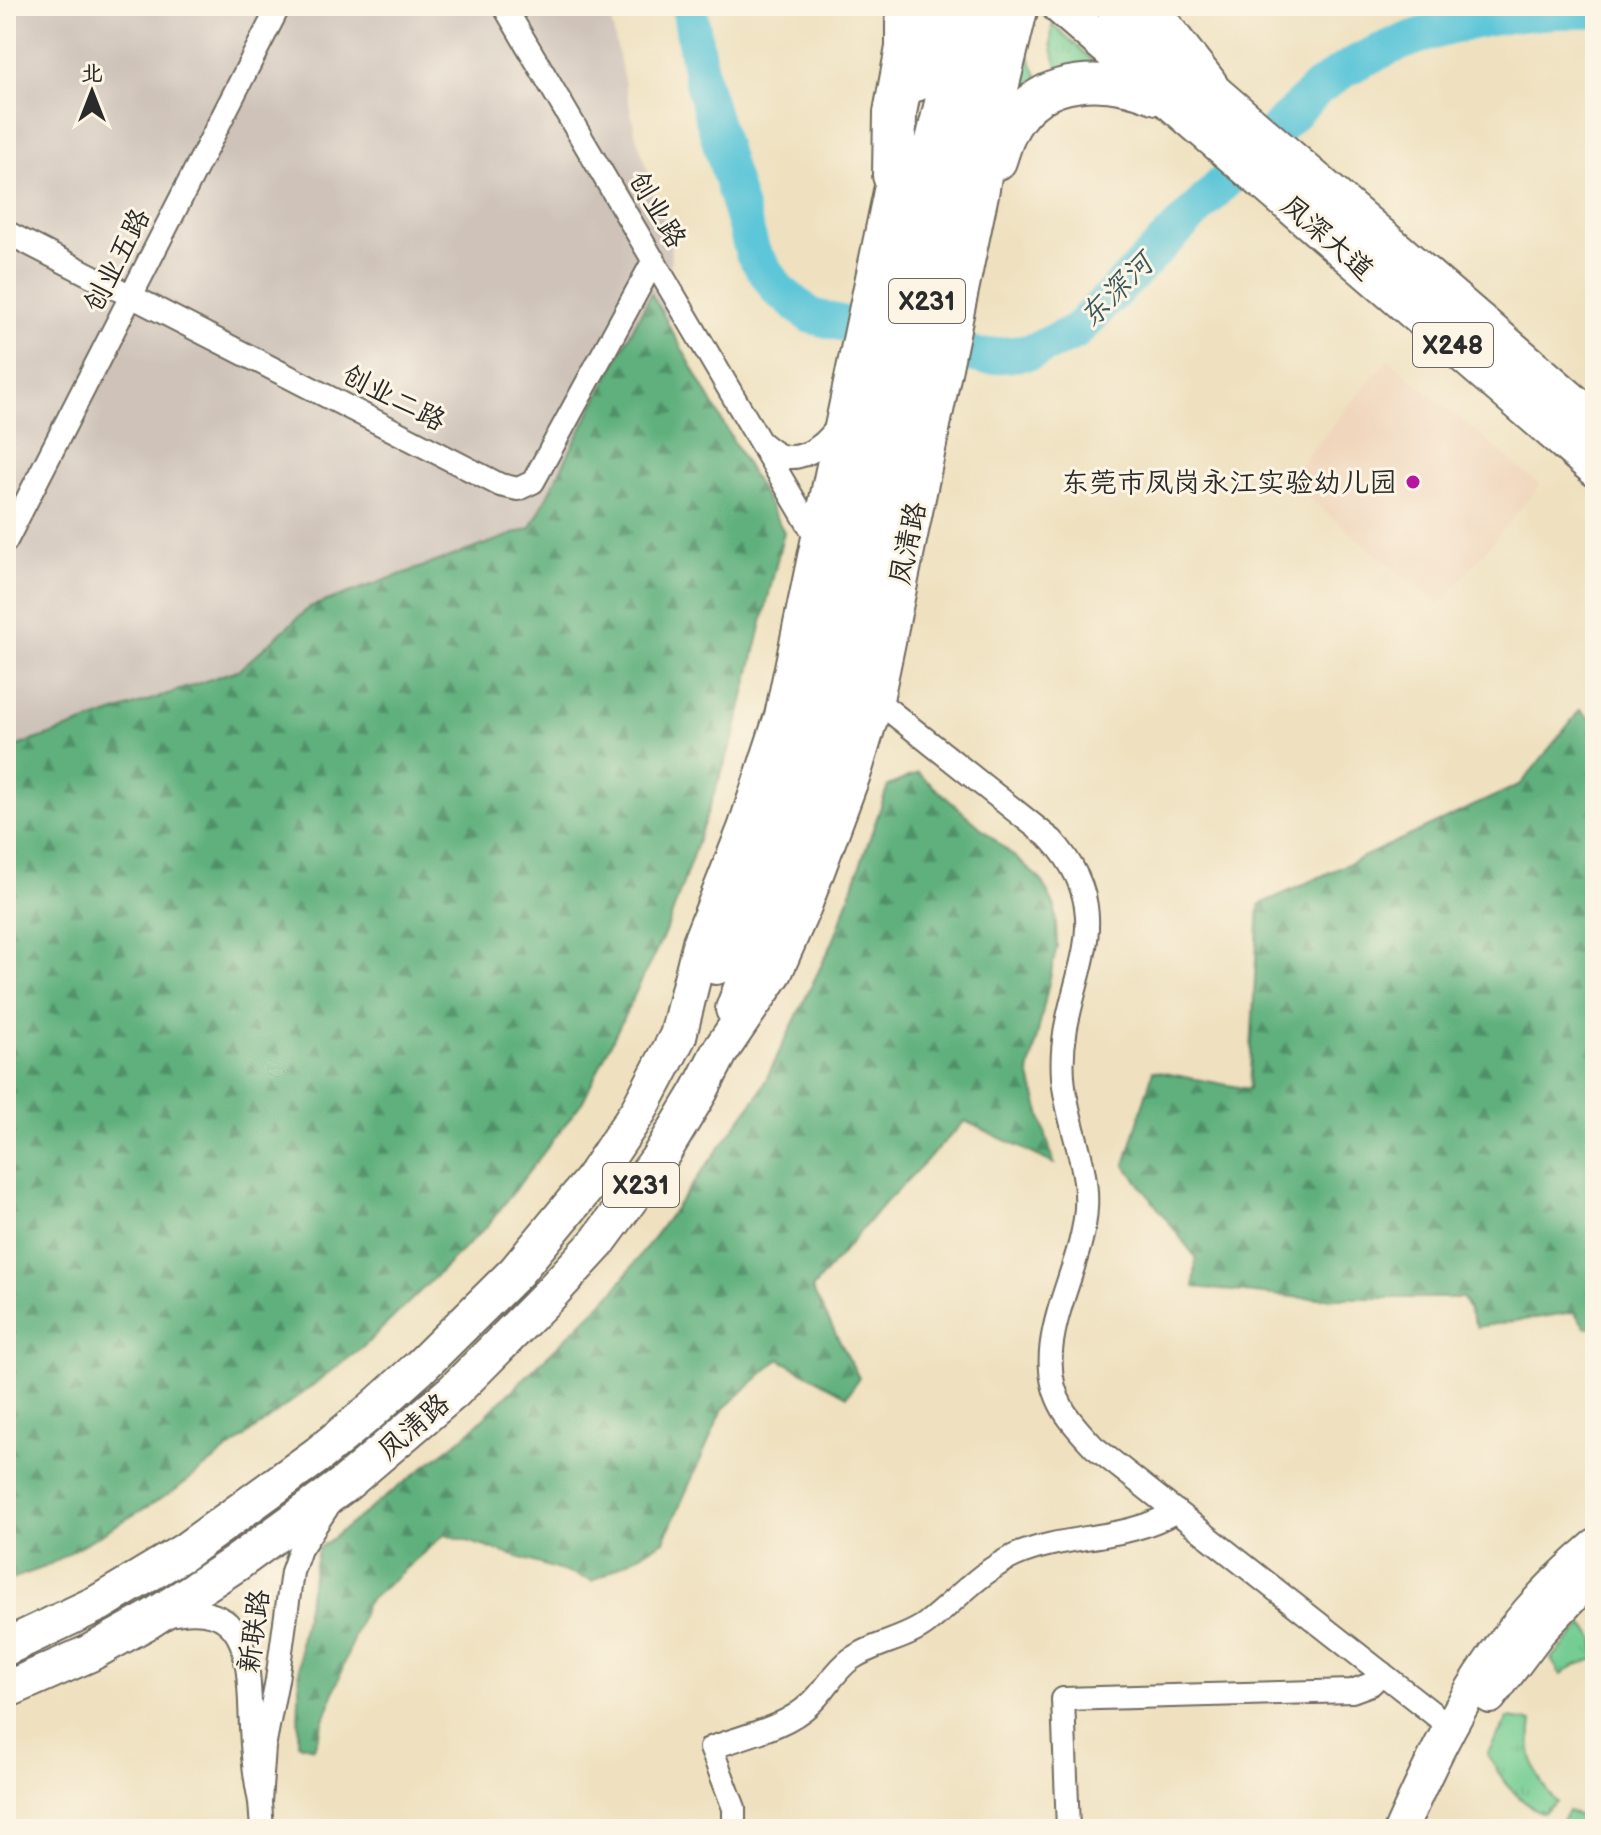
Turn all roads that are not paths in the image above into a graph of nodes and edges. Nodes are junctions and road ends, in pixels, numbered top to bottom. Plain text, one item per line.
1 (279, 6) edge
2 (504, 6) edge
3 (907, 6) edge
4 (936, 6) edge
5 (966, 6) edge
6 (993, 6) edge
7 (1020, 6) edge
8 (1060, 6) edge
9 (1114, 6) edge
10 (1144, 6) edge
11 (1193, 96) junction
12 (894, 175) junction
13 (980, 194) junction
14 (6, 232) edge
15 (654, 260) junction
16 (131, 296) junction
17 (845, 410) junction
18 (1595, 421) edge
19 (760, 442) junction
20 (1595, 468) edge
21 (6, 541) edge
22 (820, 544) junction
23 (853, 594) junction
24 (875, 699) junction
25 (678, 1036) junction
26 (719, 1053) junction
27 (346, 1483) junction
28 (1176, 1511) junction
29 (1595, 1546) edge
30 (1595, 1575) edge
31 (149, 1620) junction
32 (6, 1647) edge
33 (1382, 1673) junction
34 (6, 1690) edge
35 (1449, 1726) junction
36 (260, 1802) junction
37 (262, 1829) edge
38 (734, 1829) edge
39 (1068, 1829) edge
40 (1401, 1829) edge
41 (1424, 1829) edge

1 - 16 street, 创业五路
2 - 15 street, 创业路
3 - 12 highway
4 - 12 main road, 凤清路 / X231
5 - 23 main road, 凤清路 / X231
6 - 23 main road, 凤清路 / X231
7 - 13 main road, 凤清路 / X231
8 - 11 main road, 凤深大道 / X248
9 - 11 main road, 凤深大道 / X248
10 - 11 highway
11 - 13 main road
11 - 18 main road, 凤深大道 / X248
11 - 20 main road, 凤深大道 / X248
12 - 17 main road, 凤清路 / X231
13 - 24 main road, 凤清路 / X231
14 - 16 street, 创业二路
15 - 16 street, 创业二路
15 - 19 street, 创业路
16 - 21 street, 创业五路
17 - 19 street
17 - 22 main road, 凤清路 / X231
19 - 22 street, 创业路
22 - 25 main road, 凤清路 / X231
23 - 25 main road, 凤清路 / X231
23 - 26 main road, 凤清路 / X231
24 - 26 main road, 凤清路 / X231
24 - 28 street
25 - 32 main road, 凤清路 / X231
26 - 27 main road, 凤清路 / X231
27 - 31 main road, 凤清路 / X231
27 - 36 street, 新联路
28 - 33 street
28 - 38 street
29 - 35 street
30 - 41 street
31 - 34 main road, 凤清路 / X231
31 - 36 street, 新联路
33 - 35 street
33 - 39 street
35 - 40 street
36 - 37 street, 新联路

